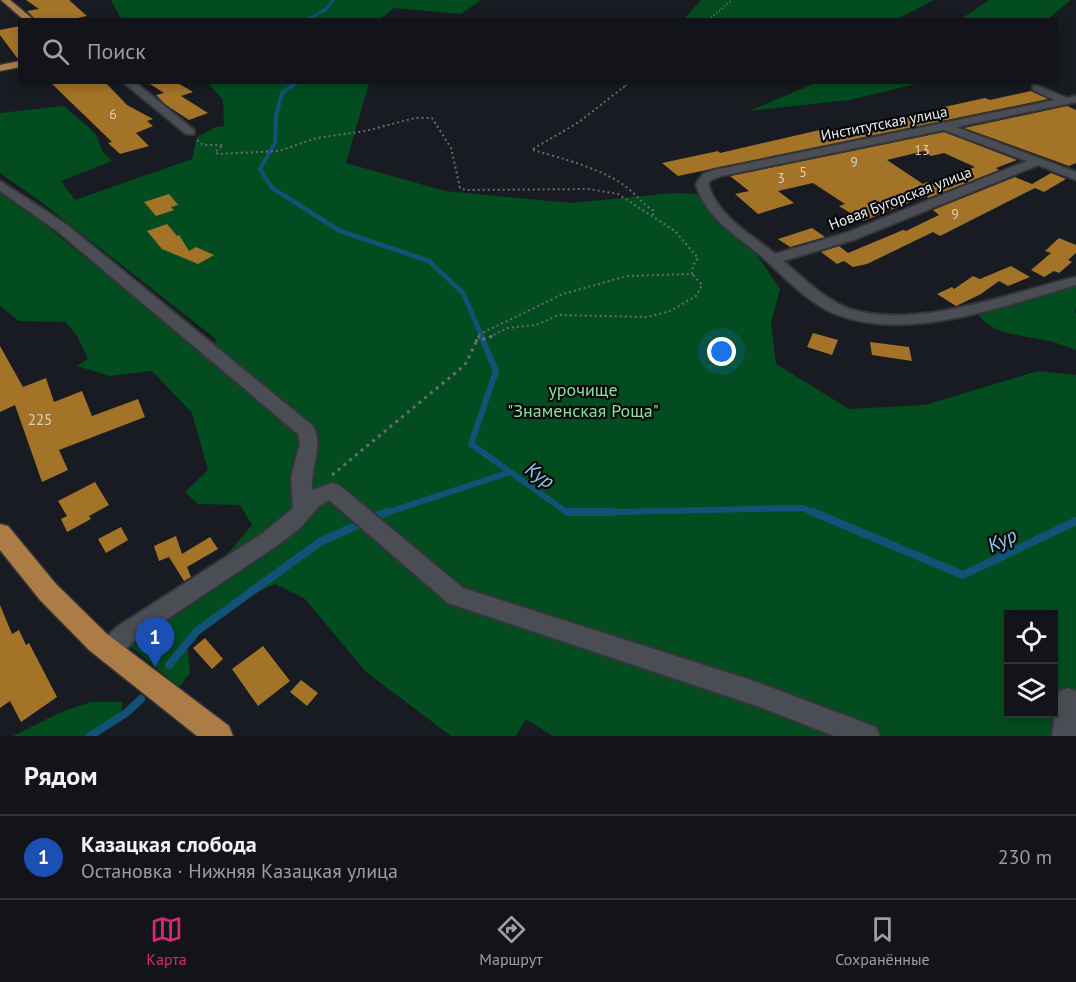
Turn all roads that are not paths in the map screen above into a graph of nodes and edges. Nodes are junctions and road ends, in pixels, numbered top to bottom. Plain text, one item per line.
1 (5, 0) edge
2 (28, 18) edge
3 (18, 64) edge
4 (0, 68) edge
5 (130, 84) edge
6 (1036, 88) dead end
7 (1072, 100) edge
8 (943, 126) junction
9 (190, 132) road end
10 (1036, 162) junction
11 (1076, 176) edge
12 (0, 185) edge
13 (774, 259) junction
14 (1076, 281) edge
15 (303, 508) junction
16 (0, 533) edge
17 (113, 653) junction
18 (1068, 700) dead end
19 (219, 736) edge
20 (867, 736) edge
21 (1065, 736) edge

1 - 2 main road
3 - 4 main road
5 - 9 street
6 - 7 street
7 - 8 street, Институтская улица
8 - 10 street
8 - 13 street, Институтская улица
10 - 11 street
10 - 13 street, Новая Бугорская улица
12 - 15 street
13 - 14 street
15 - 17 street
15 - 20 street
16 - 17 main road
17 - 19 main road
18 - 21 street

